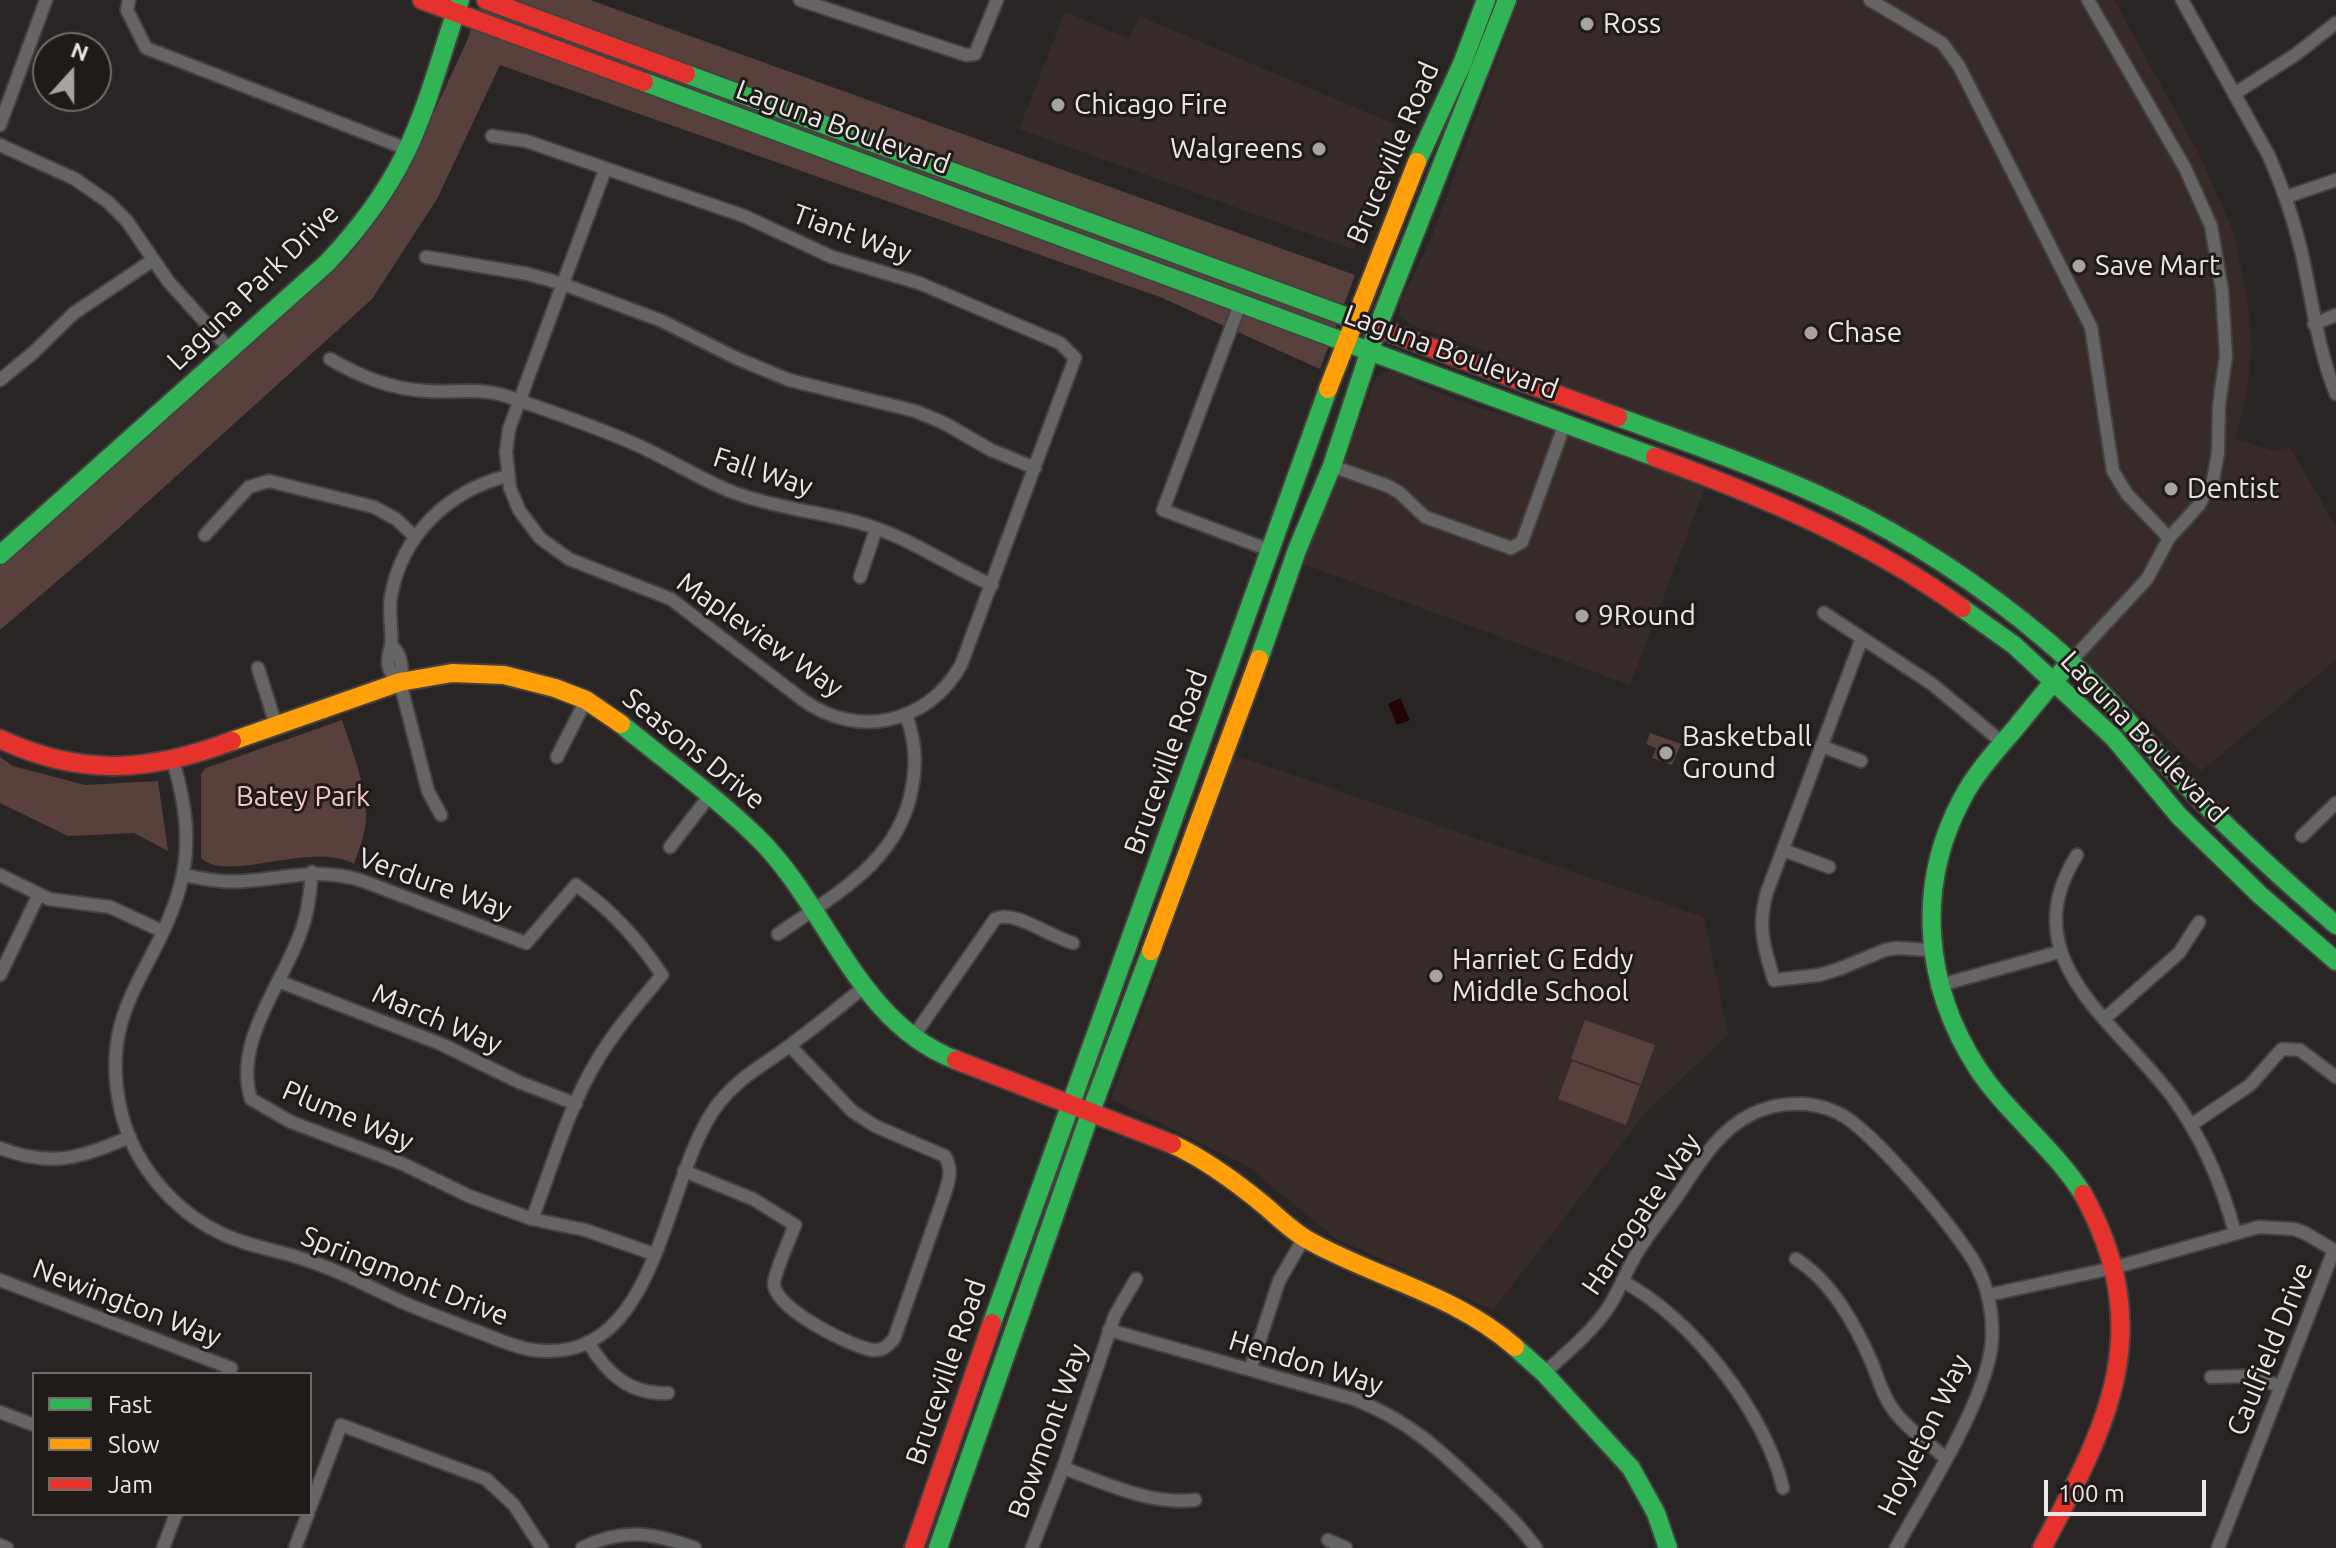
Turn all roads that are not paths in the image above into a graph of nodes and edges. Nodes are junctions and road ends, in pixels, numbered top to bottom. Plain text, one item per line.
1 (46, 0) edge
2 (129, 0) edge
3 (422, 0) edge
4 (486, 0) edge
5 (800, 0) edge
6 (997, 0) edge
7 (1486, 0) edge
8 (1507, 0) edge
9 (1870, 0) edge
10 (2088, 0) edge
11 (2182, 0) edge
12 (458, 6) edge
13 (2336, 23) edge
14 (0, 80) edge
15 (15, 85) junction
16 (2234, 94) junction
17 (0, 125) edge
18 (492, 136) dead end
19 (0, 145) edge
20 (407, 149) junction
21 (605, 170) junction
22 (2336, 180) edge
23 (2286, 197) junction
24 (426, 257) dead end
25 (153, 260) junction
26 (563, 284) junction
27 (1240, 304) junction
28 (2336, 315) edge
29 (1353, 320) junction
30 (2314, 324) junction
31 (1377, 329) junction
32 (1344, 343) junction
33 (231, 351) junction
34 (1369, 353) junction
35 (1075, 358) joint
36 (330, 359) dead end
37 (0, 380) edge
38 (2336, 394) edge
39 (519, 401) junction
40 (1565, 423) junction
41 (1332, 466) junction
42 (1035, 468) junction
43 (507, 476) junction
44 (1714, 479) junction
45 (1864, 517) junction
46 (876, 529) junction
47 (205, 535) dead end
48 (415, 537) junction
49 (2169, 538) junction
50 (1272, 551) junction
51 (0, 555) edge
52 (860, 577) dead end
53 (992, 585) junction
54 (1824, 613) dead end
55 (1862, 638) junction
56 (2071, 661) junction
57 (258, 668) dead end
58 (400, 682) junction
59 (2053, 682) junction
60 (586, 700) junction
61 (906, 715) junction
62 (276, 725) junction
63 (0, 739) edge
64 (2003, 743) junction
65 (1821, 746) junction
66 (557, 757) dead end
67 (173, 761) junction
68 (1861, 761) dead end
69 (710, 795) junction
70 (2336, 803) edge
71 (441, 815) dead end
72 (2302, 836) dead end
73 (670, 847) dead end
74 (1783, 850) junction
75 (2077, 855) dead end
76 (1829, 867) dead end
77 (312, 872) junction
78 (0, 875) edge
79 (183, 875) junction
80 (39, 894) junction
81 (815, 908) junction
82 (2199, 922) dead end
83 (2336, 925) edge
84 (162, 931) junction
85 (778, 934) dead end
86 (1073, 943) dead end
87 (1930, 950) junction
88 (2059, 952) junction
89 (2336, 961) edge
90 (0, 975) edge
91 (278, 981) junction
92 (1937, 986) junction
93 (864, 987) junction
94 (2104, 1019) junction
95 (913, 1037) junction
96 (790, 1046) junction
97 (2336, 1077) edge
98 (576, 1104) junction
99 (1072, 1105) junction
100 (1091, 1111) junction
101 (2191, 1125) junction
102 (130, 1137) junction
103 (0, 1148) edge
104 (684, 1171) junction
105 (532, 1219) junction
106 (2235, 1233) junction
107 (1304, 1238) junction
108 (654, 1254) junction
109 (1796, 1259) dead end
110 (2113, 1268) junction
111 (1136, 1279) dead end
112 (0, 1280) edge
113 (1622, 1281) junction
114 (1988, 1295) junction
115 (1109, 1330) junction
116 (588, 1342) junction
117 (1250, 1370) junction
118 (229, 1372) edge
119 (1544, 1373) junction
120 (2211, 1377) dead end
121 (2280, 1386) junction
122 (668, 1393) dead end
123 (0, 1412) edge
124 (32, 1424) edge
125 (1946, 1459) junction
126 (1063, 1468) junction
127 (1783, 1488) dead end
128 (1195, 1500) dead end
129 (312, 1503) edge
130 (175, 1516) edge
131 (307, 1516) edge
132 (1328, 1540) dead end
133 (0, 1545) edge
134 (7, 1548) edge
135 (163, 1548) edge
136 (295, 1548) edge
137 (542, 1548) edge
138 (582, 1548) edge
139 (695, 1548) edge
140 (914, 1548) edge
141 (938, 1548) edge
142 (1032, 1548) edge
143 (1346, 1548) edge
144 (1536, 1548) edge
145 (1668, 1548) edge
146 (1896, 1548) edge
147 (2042, 1548) edge
148 (2218, 1548) edge

1 - 15 street
2 - 20 street
3 - 12 main road, Laguna Boulevard
4 - 29 main road, Laguna Boulevard
5 - 6 street
7 - 29 main road, Bruceville Road
8 - 31 main road, Bruceville Road
9 - 49 street
10 - 49 street
11 - 16 street
12 - 20 main road, Laguna Park Drive
12 - 27 main road, Laguna Boulevard
13 - 16 street
14 - 15 street
15 - 17 street
16 - 23 street
18 - 21 street, Tiant Way
19 - 25 street
20 - 33 main road, Laguna Park Drive
21 - 26 street, Mapleview Way
21 - 35 street, Tiant Way
22 - 23 street
23 - 30 street
24 - 26 street
25 - 33 street
25 - 37 street
26 - 39 street, Mapleview Way
26 - 42 street
27 - 32 main road, Laguna Boulevard
27 - 50 street
28 - 30 street
29 - 31 main road, Laguna Boulevard
29 - 32 main road, Bruceville Road
30 - 38 street
31 - 34 main road, Bruceville Road
31 - 45 main road, Laguna Boulevard
32 - 34 main road, Laguna Boulevard
32 - 50 main road, Bruceville Road
33 - 51 main road, Laguna Park Drive
34 - 40 main road, Laguna Boulevard
34 - 41 main road, Bruceville Road
35 - 42 street, Mapleview Way
36 - 39 street, Fall Way
39 - 43 street, Mapleview Way
39 - 46 street, Fall Way
40 - 41 street
40 - 44 main road, Laguna Boulevard
41 - 100 main road, Bruceville Road
42 - 53 street, Mapleview Way
43 - 48 street
43 - 61 street, Mapleview Way
44 - 45 main road
44 - 59 main road, Laguna Boulevard
45 - 56 main road, Laguna Boulevard
46 - 52 street
46 - 53 street, Fall Way
47 - 48 street
48 - 58 street
49 - 56 street
50 - 99 main road, Bruceville Road
53 - 61 street, Mapleview Way
54 - 55 street
55 - 64 street
55 - 65 street
56 - 59 main road
56 - 83 main road, Laguna Boulevard
57 - 62 street
58 - 60 main road, Seasons Drive
58 - 62 main road, Seasons Drive
58 - 71 street
59 - 64 main road
59 - 89 main road, Laguna Boulevard
60 - 66 street
60 - 69 main road, Seasons Drive
61 - 81 street
62 - 67 main road, Seasons Drive
63 - 67 main road, Seasons Drive
64 - 87 main road
65 - 68 street
65 - 74 street
67 - 79 street, Springmont Drive
69 - 73 street
69 - 81 main road, Seasons Drive
70 - 72 street
74 - 76 street
74 - 87 street
75 - 88 street
77 - 79 street, Verdure Way
77 - 91 street, Plume Way
77 - 98 street, Verdure Way
78 - 80 street
79 - 84 street, Springmont Drive
80 - 84 street
80 - 90 street
81 - 85 street
81 - 93 main road, Seasons Drive
82 - 94 street
84 - 102 street, Springmont Drive
86 - 95 street
87 - 92 main road
88 - 92 street
88 - 94 street
91 - 98 street, March Way
91 - 105 street, Plume Way
92 - 110 main road
93 - 95 main road, Seasons Drive
93 - 96 street, Springmont Drive
94 - 101 street
95 - 99 main road, Seasons Drive
96 - 104 street, Springmont Drive
96 - 104 street
97 - 101 street
98 - 105 street, Verdure Way
99 - 100 main road, Seasons Drive
99 - 140 main road, Bruceville Road
100 - 107 main road, Seasons Drive
100 - 141 main road, Bruceville Road
101 - 106 street
102 - 103 street
102 - 116 street, Springmont Drive
104 - 108 street, Springmont Drive
105 - 108 street, Plume Way
106 - 110 street, Caulfield Drive
106 - 121 street, Caulfield Drive
107 - 117 street
107 - 119 main road, Seasons Drive
108 - 116 street, Springmont Drive
109 - 125 street
110 - 114 street, Caulfield Drive
110 - 147 main road
111 - 115 street, Bowmont Way
112 - 118 street, Newington Way
113 - 114 street, Harrogate Way
113 - 119 street, Harrogate Way
113 - 127 street
114 - 125 street, Hoyleton Way
115 - 117 street, Hendon Way
115 - 126 street, Bowmont Way
116 - 122 street
117 - 144 street, Hendon Way
119 - 145 main road, Seasons Drive
120 - 121 street
121 - 148 street, Caulfield Drive
123 - 124 street
125 - 146 street, Hoyleton Way
126 - 128 street
126 - 142 street, Bowmont Way
129 - 137 street
130 - 135 street
131 - 136 street
132 - 143 street
133 - 134 street
138 - 139 street

